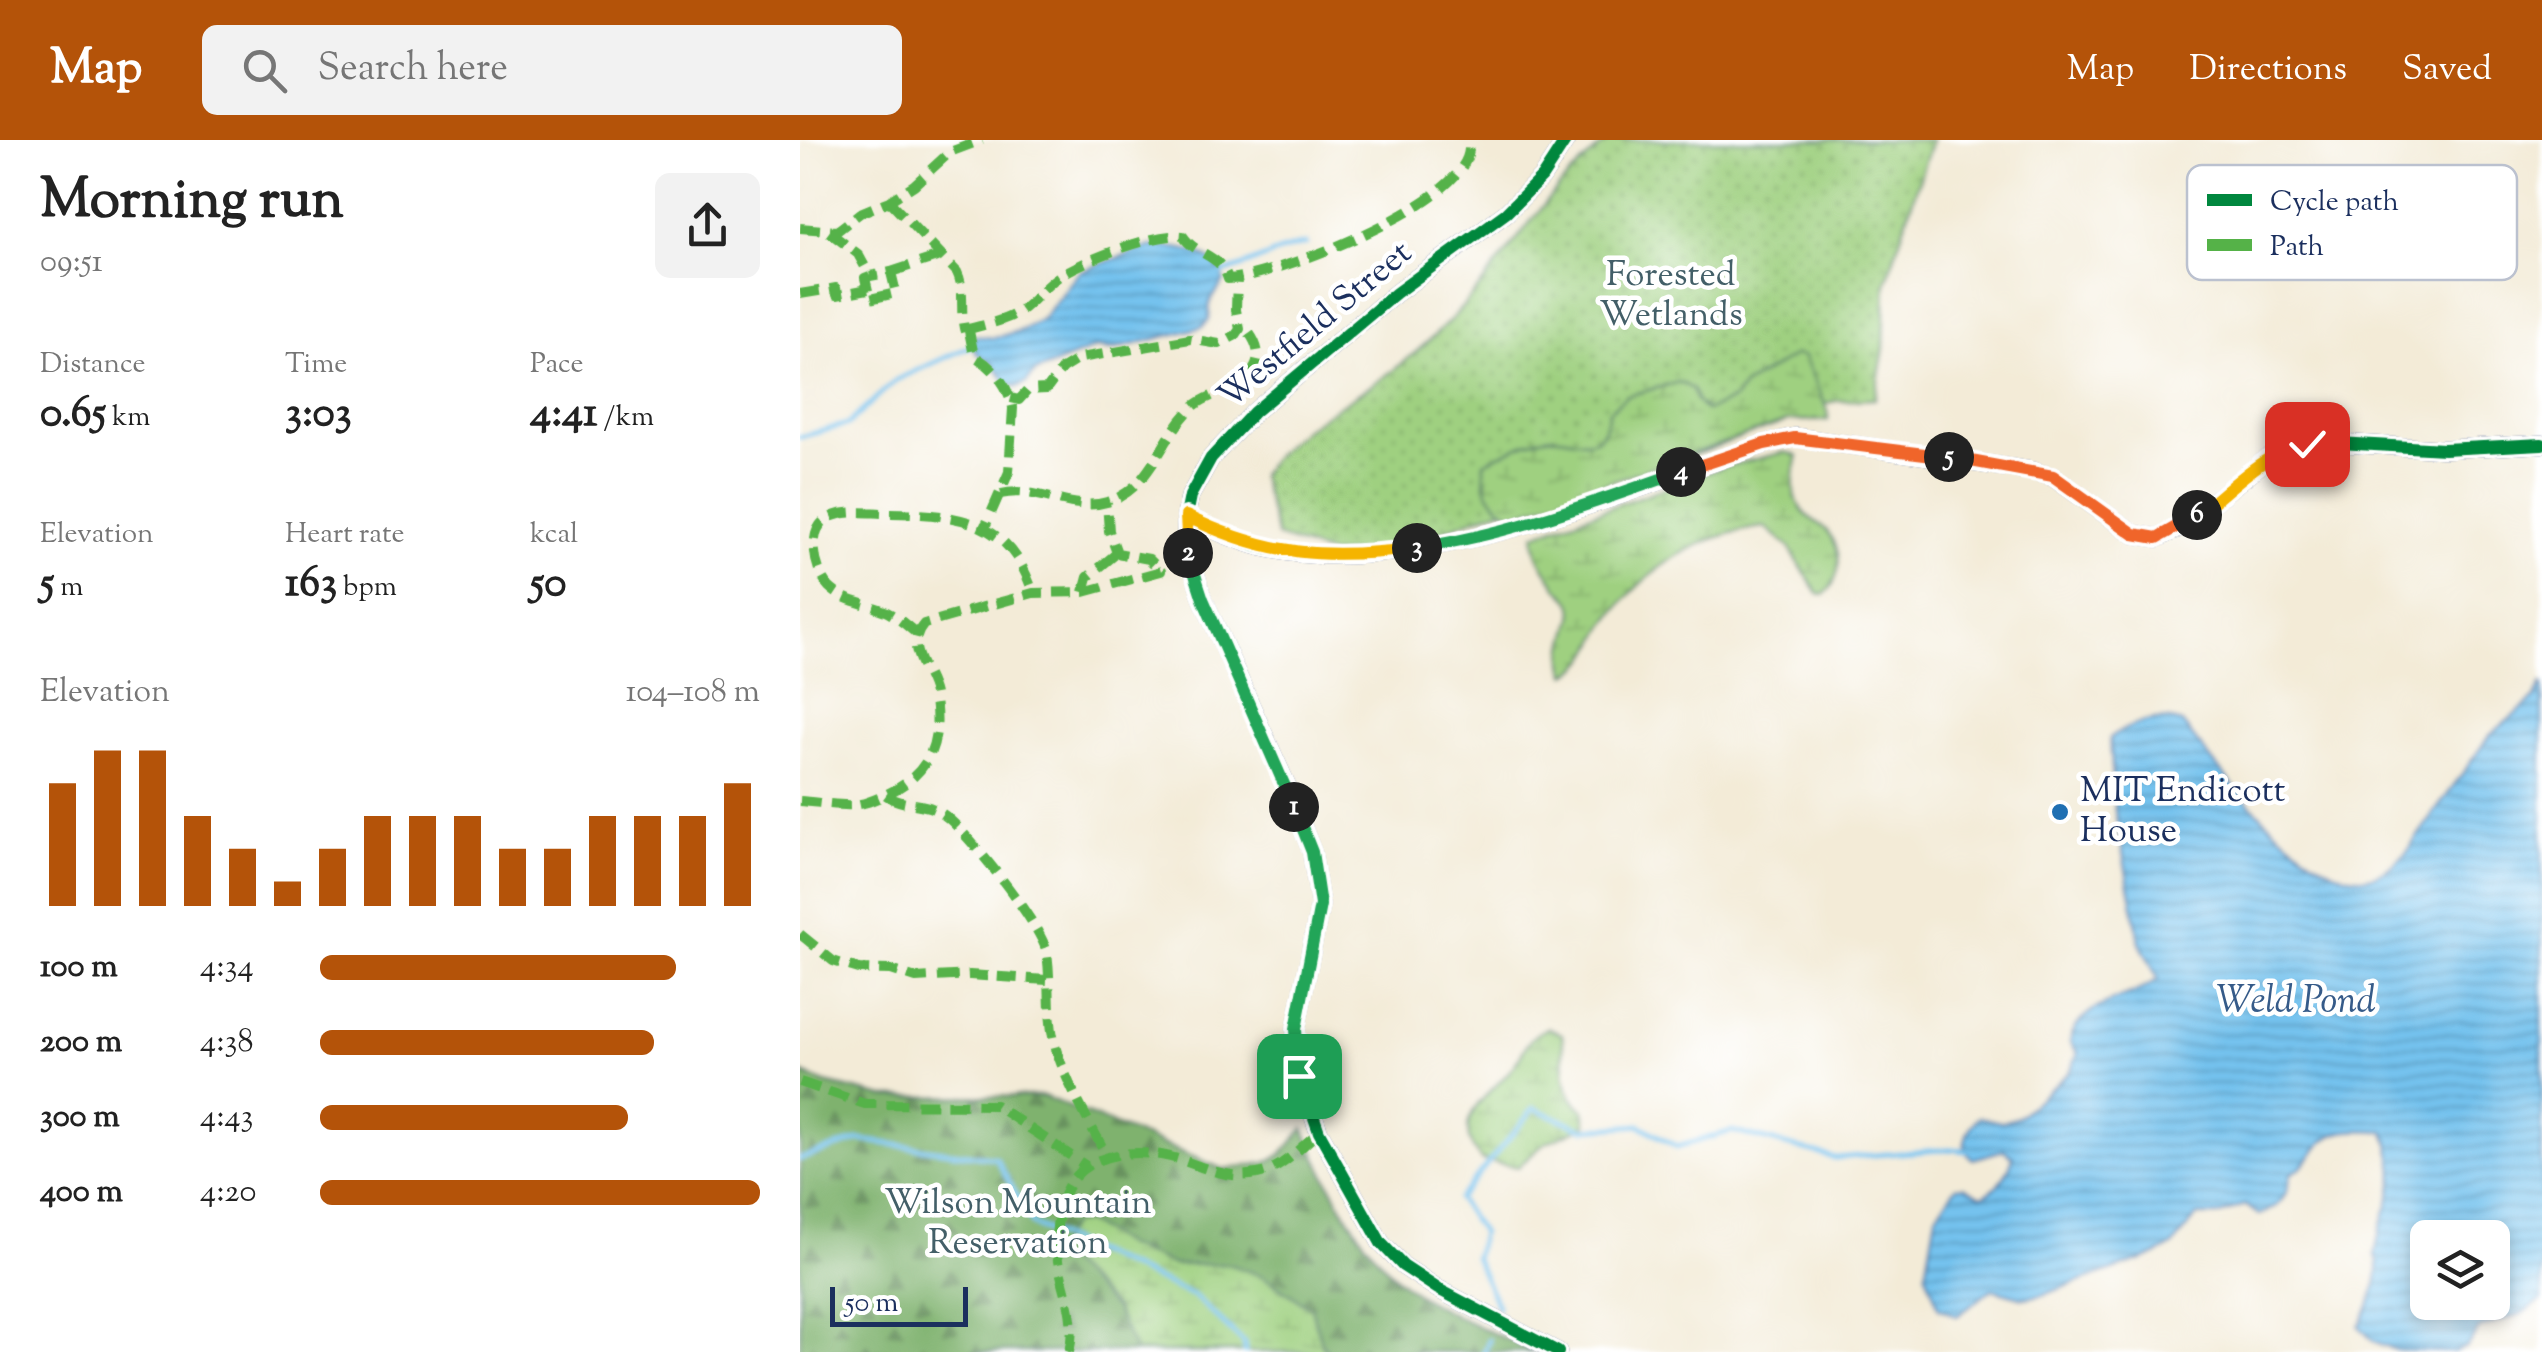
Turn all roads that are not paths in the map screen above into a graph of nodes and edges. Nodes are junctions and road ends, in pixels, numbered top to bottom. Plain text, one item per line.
1 (1566, 140) edge
2 (2542, 444) edge
3 (1186, 516) junction
4 (1558, 1352) edge

1 - 3 street, Westfield Street
2 - 3 street
3 - 4 street, Westfield Street

